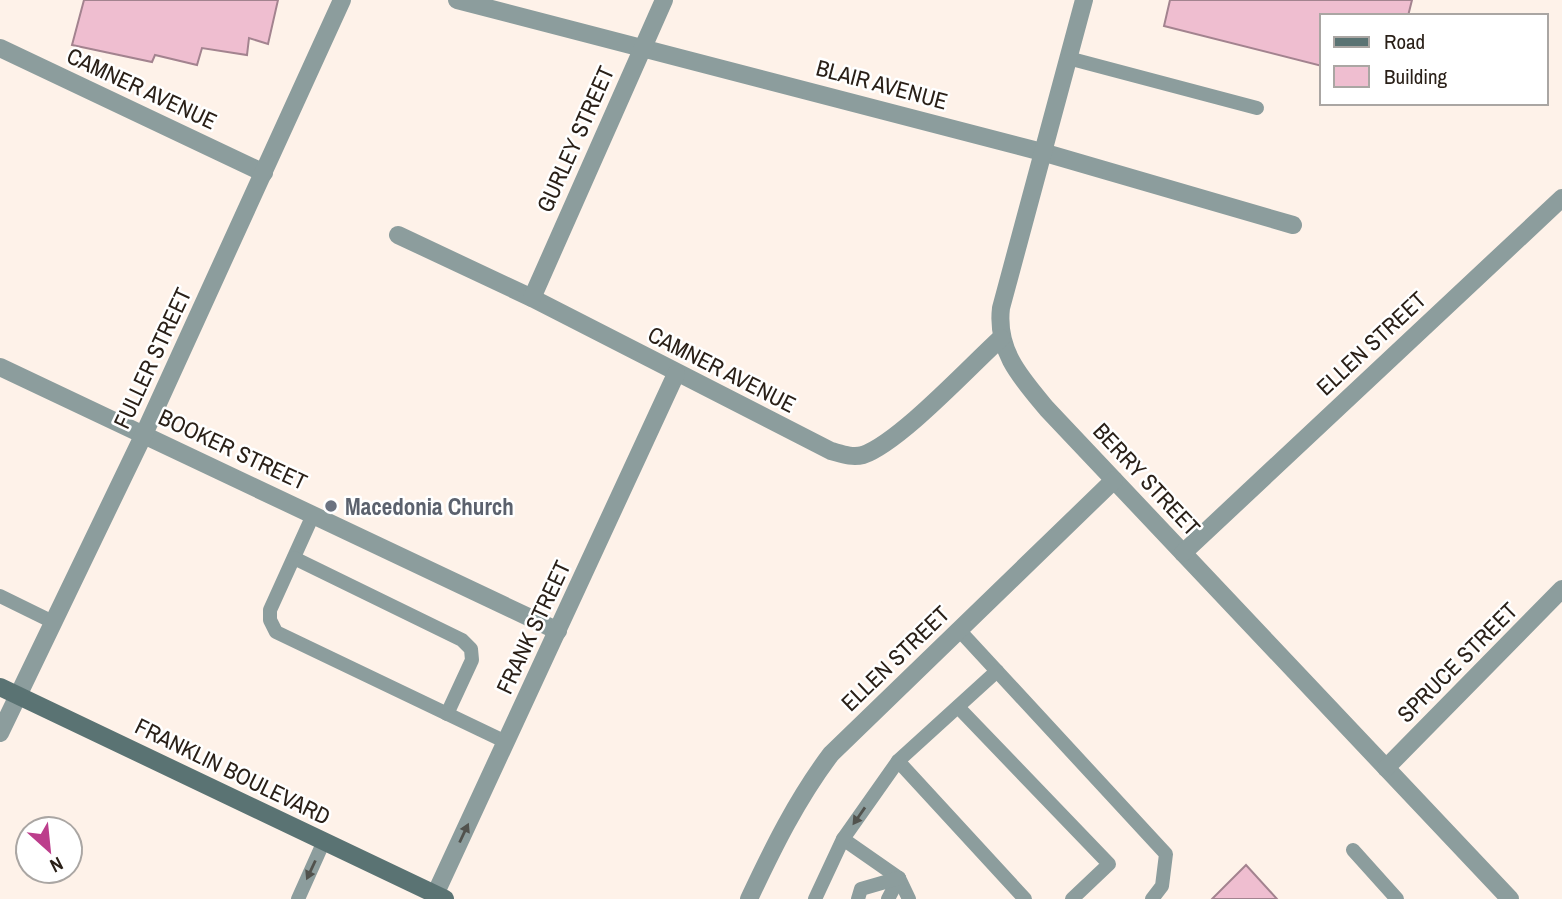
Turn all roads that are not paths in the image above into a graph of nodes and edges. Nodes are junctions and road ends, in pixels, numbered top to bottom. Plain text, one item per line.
1 (342, 0) edge
2 (457, 0) edge
3 (664, 0) edge
4 (1084, 0) edge
5 (642, 46) junction
6 (0, 48) edge
7 (1068, 58) junction
8 (1257, 107) dead end
9 (1042, 152) junction
10 (264, 173) junction
11 (1562, 198) edge
12 (1293, 225) dead end
13 (398, 236) dead end
14 (532, 298) junction
15 (1001, 338) junction
16 (0, 367) edge
17 (676, 374) junction
18 (144, 434) junction
19 (1114, 480) junction
20 (313, 515) junction
21 (1184, 553) junction
22 (293, 558) junction
23 (1562, 589) edge
24 (0, 596) edge
25 (53, 622) junction
26 (959, 630) junction
27 (558, 631) junction
28 (997, 671) junction
29 (0, 687) edge
30 (18, 695) junction
31 (958, 707) junction
32 (447, 714) junction
33 (0, 733) edge
34 (506, 742) junction
35 (898, 761) junction
36 (1386, 768) junction
37 (843, 839) junction
38 (324, 841) junction
39 (1353, 850) dead end
40 (899, 878) junction
41 (438, 897) edge
42 (298, 899) edge
43 (749, 899) edge
44 (815, 899) edge
45 (858, 899) edge
46 (871, 899) edge
47 (888, 899) edge
48 (896, 899) edge
49 (902, 899) edge
50 (909, 899) edge
51 (1025, 899) edge
52 (1072, 899) edge
53 (1152, 899) edge
54 (1397, 899) edge
55 (1510, 899) edge

1 - 10 street, FULLER STREET
2 - 5 street, BLAIR AVENUE
3 - 5 street, GURLEY STREET
4 - 7 street, BERRY STREET
5 - 9 street, BLAIR AVENUE
5 - 14 street, GURLEY STREET
6 - 10 street, CAMNER AVENUE
7 - 8 lane
7 - 9 street, BERRY STREET
9 - 12 street, BLAIR AVENUE
9 - 15 street, BERRY STREET
10 - 18 street, FULLER STREET
11 - 21 street, ELLEN STREET
13 - 14 street, CAMNER AVENUE
14 - 17 street, CAMNER AVENUE
15 - 17 street, CAMNER AVENUE
15 - 19 street, BERRY STREET
16 - 18 street, BOOKER STREET
17 - 27 street, FRANK STREET
18 - 20 street, BOOKER STREET
18 - 25 street, FULLER STREET
19 - 21 street, BERRY STREET
19 - 26 street, ELLEN STREET
20 - 22 lane
20 - 27 street, BOOKER STREET
21 - 36 street, BERRY STREET
22 - 32 lane
22 - 32 lane
23 - 36 street, SPRUCE STREET
24 - 25 lane
25 - 30 street, FULLER STREET
26 - 28 lane
26 - 43 street, ELLEN STREET
27 - 34 street, FRANK STREET
28 - 31 lane
28 - 53 lane
29 - 30 main road, FRANKLIN BOULEVARD
30 - 33 street, FULLER STREET
30 - 38 main road, FRANKLIN BOULEVARD
31 - 35 lane
31 - 52 lane
32 - 34 lane
41 -> 34 street, FRANK STREET
35 -> 37 lane
35 - 51 lane
36 - 55 street, BERRY STREET
37 - 40 lane
37 - 44 lane
38 - 41 main road, FRANKLIN BOULEVARD
38 -> 42 lane
39 - 54 lane
40 - 45 lane
40 - 46 lane
40 - 47 lane
40 - 48 lane
40 - 49 lane
40 - 50 lane

